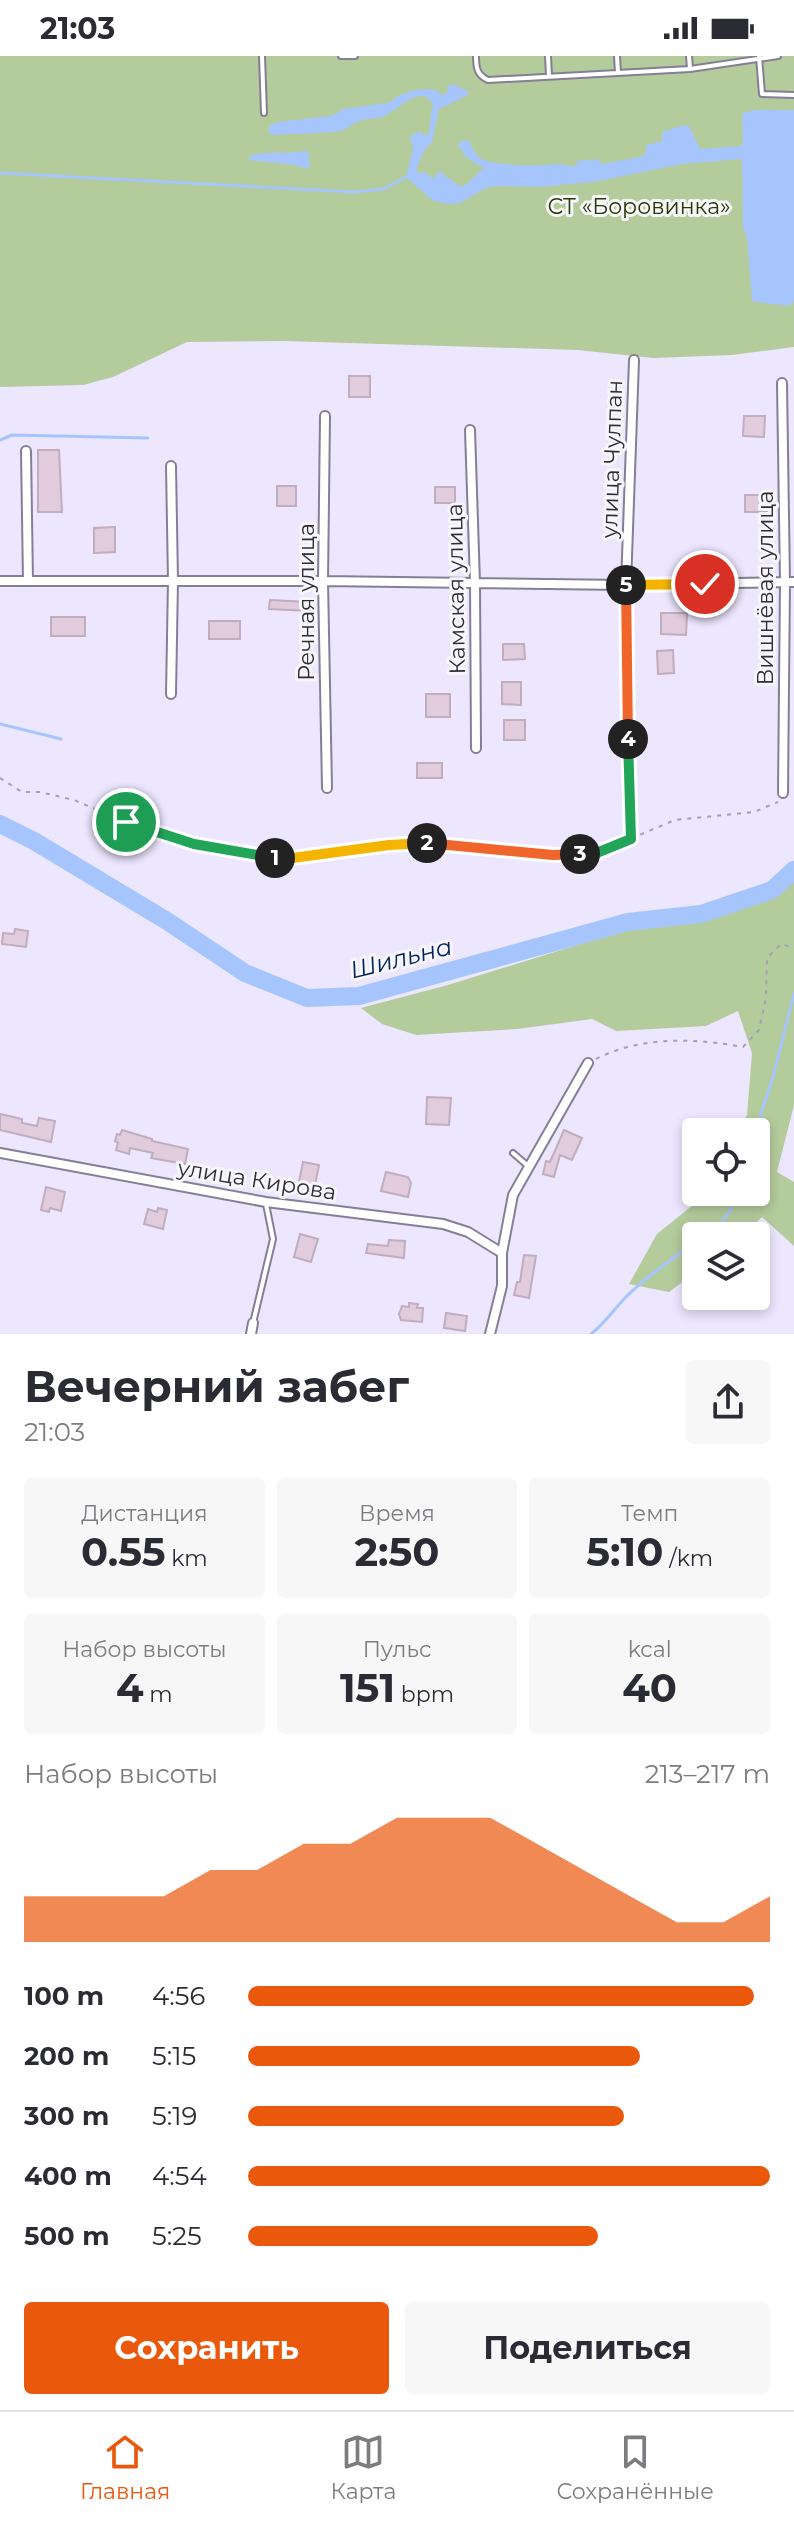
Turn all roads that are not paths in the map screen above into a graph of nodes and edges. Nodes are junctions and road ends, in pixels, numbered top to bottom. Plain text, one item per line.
1 (262, 56) edge
2 (341, 56) edge
3 (355, 56) edge
4 (476, 56) edge
5 (548, 56) edge
6 (617, 56) edge
7 (689, 56) edge
8 (778, 56) edge
9 (759, 58) edge
10 (690, 69) junction
11 (618, 73) junction
12 (549, 76) junction
13 (794, 95) edge
14 (264, 113) dead end
15 (634, 360) dead end
16 (782, 383) dead end
17 (325, 416) dead end
18 (470, 430) dead end
19 (26, 451) dead end
20 (171, 466) dead end
21 (0, 581) edge
22 (28, 581) junction
23 (173, 581) junction
24 (323, 581) junction
25 (789, 582) edge
26 (475, 583) junction
27 (626, 585) junction
28 (171, 694) dead end
29 (476, 748) dead end
30 (327, 788) dead end
31 (783, 793) road end
32 (628, 799) road end
33 (588, 1063) road end
34 (0, 1153) edge
35 (513, 1153) dead end
36 (528, 1166) junction
37 (266, 1202) junction
38 (502, 1253) junction
39 (253, 1323) joint
40 (251, 1334) edge
41 (490, 1334) edge

1 - 14 lane
2 - 3 lane
4 - 12 lane
5 - 12 lane
6 - 11 lane
7 - 10 lane
8 - 9 lane
9 - 10 lane
9 - 13 lane
10 - 11 lane
11 - 12 lane
15 - 27 street, улица Чулпан
16 - 25 street, Вишнёвая улица
17 - 24 street, Речная улица
18 - 26 street, Камская улица
19 - 22 street
20 - 23 street
21 - 22 street
22 - 23 street
23 - 24 street
23 - 28 street
24 - 26 street
24 - 30 street, Речная улица
25 - 27 street
25 - 31 street, Вишнёвая улица
26 - 27 street
26 - 29 street, Камская улица
27 - 32 street, улица Чулпан
33 - 36 street
34 - 37 street, улица Кирова
35 - 36 lane
36 - 38 street
37 - 38 street, улица Кирова
37 - 39 lane
38 - 41 street
39 - 40 street

